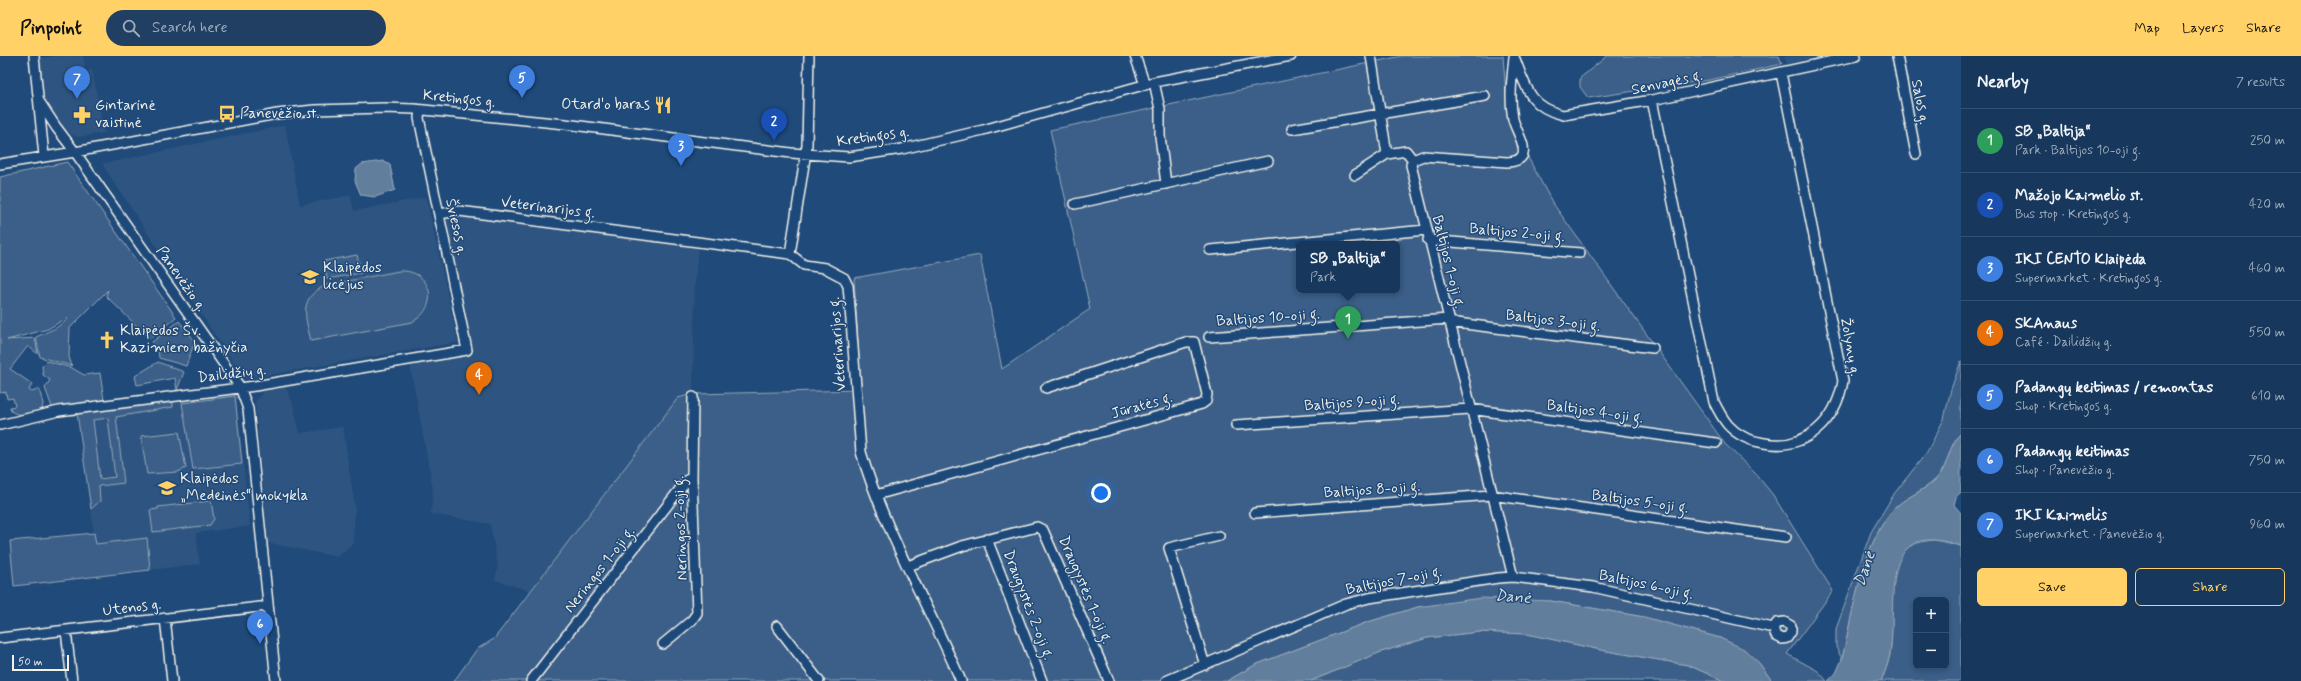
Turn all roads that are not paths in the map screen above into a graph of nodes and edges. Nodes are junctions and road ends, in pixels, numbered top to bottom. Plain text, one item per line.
1 (34, 56) edge
2 (809, 56) edge
3 (1135, 56) edge
4 (1291, 56) edge
5 (1371, 56) edge
6 (1856, 56) edge
7 (1897, 56) edge
8 (1514, 57) edge
9 (1781, 73) junction
10 (1154, 82) junction
11 (1145, 85) junction
12 (1485, 96) dead end
13 (1652, 100) junction
14 (39, 101) junction
15 (420, 110) junction
16 (1380, 114) junction
17 (1292, 129) dead end
18 (75, 152) junction
19 (806, 154) junction
20 (1387, 154) junction
21 (1916, 154) dead end
22 (44, 156) junction
23 (1413, 160) junction
24 (1268, 161) dead end
25 (0, 164) edge
26 (1355, 175) dead end
27 (1166, 184) junction
28 (1075, 204) dead end
29 (439, 214) junction
30 (1426, 230) junction
31 (1428, 240) junction
32 (1307, 241) edge
33 (1296, 242) edge
34 (1210, 250) dead end
35 (1580, 253) dead end
36 (790, 254) junction
37 (1448, 320) junction
38 (1209, 337) dead end
39 (1653, 348) dead end
40 (467, 350) joint
41 (240, 387) junction
42 (1046, 388) dead end
43 (693, 397) dead end
44 (1470, 409) junction
45 (0, 425) edge
46 (1236, 425) dead end
47 (1716, 443) dead end
48 (692, 478) junction
49 (876, 495) junction
50 (1491, 495) junction
51 (1255, 513) dead end
52 (1219, 536) dead end
53 (1786, 537) dead end
54 (987, 539) junction
55 (908, 566) junction
56 (1513, 577) junction
57 (268, 606) junction
58 (165, 618) junction
59 (777, 626) dead end
60 (1773, 628) dead end
61 (66, 630) junction
62 (0, 638) edge
63 (663, 644) dead end
64 (1205, 665) junction
65 (72, 681) edge
66 (172, 681) edge
67 (276, 681) edge
68 (531, 681) edge
69 (819, 681) edge
70 (961, 681) edge
71 (1042, 681) edge
72 (1109, 681) edge
73 (1166, 681) edge

1 - 14 street, Panevėžio g.
2 - 19 street
3 - 11 street
4 - 10 street, Kretingos g.
5 - 16 street
6 - 9 street, Senvagės g.
7 - 21 street, Salos g.
8 - 13 street, Senvagės g.
8 - 23 street
9 - 13 street, Senvagės g.
9 - 13 street, Žolynų g.
10 - 11 street, Kretingos g.
10 - 27 street
11 - 19 street, Kretingos g.
12 - 16 street
14 - 18 street, Panevėžio g.
14 - 22 street, Panevėžio g.
15 - 18 street, Kretingos g.
15 - 19 street, Kretingos g.
15 - 29 street, Šviesos g.
16 - 17 street
16 - 20 street
18 - 22 street, Kretingos g.
18 - 41 street, Panevėžio g.
19 - 36 street
20 - 23 street
20 - 26 street
22 - 25 street, Kretingos g.
23 - 30 street, Baltijos 1-oji g.
24 - 27 street
27 - 28 street
29 - 36 street, Veterinarijos g.
29 - 40 street, Šviesos g.
30 - 31 street, Baltijos 1-oji g.
30 - 32 street
31 - 35 street, Baltijos 2-oji g.
31 - 37 street, Baltijos 1-oji g.
33 - 34 street
36 - 49 street, Veterinarijos g.
37 - 38 street, Baltijos 10-oji g.
37 - 39 street, Baltijos 3-oji g.
37 - 44 street, Baltijos 1-oji g.
40 - 41 street, Dailidžių g.
41 - 45 street, Dailidžių g.
41 - 57 street, Panevėžio g.
42 - 49 street, Jūratės g.
43 - 48 street, Neringos 2-oji g.
44 - 46 street, Baltijos 9-oji g.
44 - 47 street, Baltijos 4-oji g.
44 - 50 street, Baltijos 1-oji g.
48 - 63 street, Neringos 2-oji g.
48 - 68 street, Neringos 1-oji g.
49 - 55 street, Veterinarijos g.
50 - 51 street, Baltijos 8-oji g.
50 - 53 street, Baltijos 5-oji g.
50 - 56 street, Baltijos 1-oji g.
52 - 64 street
54 - 55 street, Draugystės 1-oji g.
54 - 71 street, Draugystės 2-oji g.
54 - 72 street, Draugystės 1-oji g.
55 - 70 street, Veterinarijos g.
56 - 60 street, Baltijos 6-oji g.
56 - 64 street, Baltijos 7-oji g.
57 - 58 street, Utenos g.
57 - 67 street, Panevėžio g.
58 - 61 street, Utenos g.
58 - 66 street
59 - 69 street
61 - 62 street, Utenos g.
61 - 65 street
64 - 73 street, Baltijos 7-oji g.

